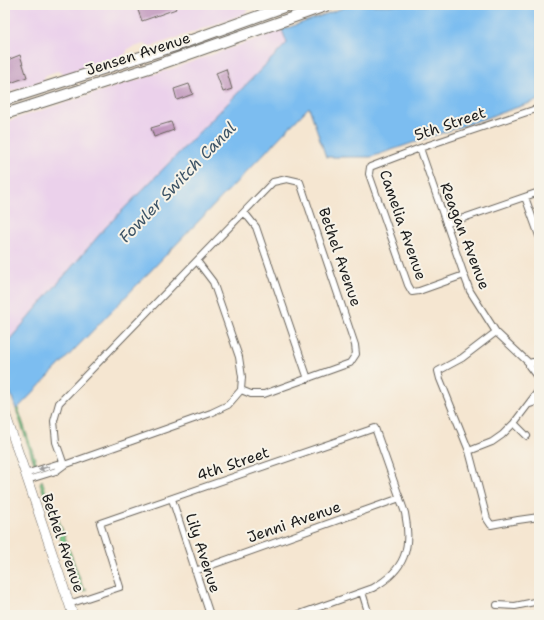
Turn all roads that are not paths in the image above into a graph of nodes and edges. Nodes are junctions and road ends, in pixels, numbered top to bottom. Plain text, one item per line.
1 (289, 5) edge
2 (328, 5) edge
3 (262, 15) junction
4 (210, 34) junction
5 (206, 48) junction
6 (142, 57) junction
7 (152, 67) junction
8 (88, 74) junction
9 (93, 85) junction
10 (5, 100) edge
11 (28, 106) junction
12 (539, 108) edge
13 (5, 114) edge
14 (420, 148) junction
15 (370, 167) joint
16 (539, 192) edge
17 (525, 197) junction
18 (244, 212) junction
19 (446, 224) junction
20 (539, 236) edge
21 (197, 261) junction
22 (464, 275) junction
23 (496, 332) junction
24 (528, 363) junction
25 (539, 368) edge
26 (538, 377) edge
27 (308, 379) junction
28 (539, 389) edge
29 (241, 390) junction
30 (539, 398) edge
31 (530, 404) junction
32 (5, 413) edge
33 (514, 423) junction
34 (527, 436) dead end
35 (469, 451) junction
36 (64, 465) junction
37 (26, 477) junction
38 (400, 498) junction
39 (172, 499) junction
40 (539, 517) edge
41 (196, 571) junction
42 (362, 592) junction
43 (538, 601) edge
44 (69, 604) junction
45 (497, 605) dead end
46 (539, 608) edge
47 (73, 615) edge
48 (210, 615) edge
49 (297, 615) edge
50 (369, 615) edge

1 - 3 main road, Jensen Avenue
2 - 5 main road, Jensen Avenue
3 - 4 main road, Jensen Avenue
3 - 5 main road
4 - 6 main road, Jensen Avenue
4 - 7 main road
5 - 7 main road, Jensen Avenue
6 - 8 main road, Jensen Avenue
6 - 9 main road
7 - 9 main road, Jensen Avenue
8 - 10 main road, Jensen Avenue
8 - 11 main road
9 - 11 main road, Jensen Avenue
11 - 13 main road, Jensen Avenue
12 - 14 street, 5th Street
14 - 15 street, 5th Street
14 - 19 street, Reagan Avenue
15 - 22 street, Camelia Avenue
16 - 17 street
17 - 19 street
17 - 20 street
18 - 21 street, Bethel Avenue
18 - 27 street
18 - 27 street, Bethel Avenue
19 - 22 street, Reagan Avenue
21 - 29 street
21 - 36 street, Bethel Avenue
22 - 23 street, Reagan Avenue
23 - 24 street, Reagan Avenue
23 - 35 street
24 - 25 street, Reagan Avenue
24 - 26 street, Reagan Avenue
26 - 28 street
27 - 29 street, Bethel Avenue
28 - 31 street
29 - 36 street
30 - 31 street
31 - 33 street
32 - 37 main road, Bethel Avenue
33 - 34 street
33 - 35 street
35 - 40 street
36 - 37 street
37 - 44 main road, Bethel Avenue
38 - 39 street, 4th Street
38 - 41 street, Jenni Avenue
38 - 42 street
39 - 41 street, Lily Avenue
39 - 44 street, 4th Street
41 - 48 street, Lily Avenue
42 - 49 street
42 - 50 street
43 - 45 street
43 - 46 street
44 - 47 main road, Bethel Avenue

